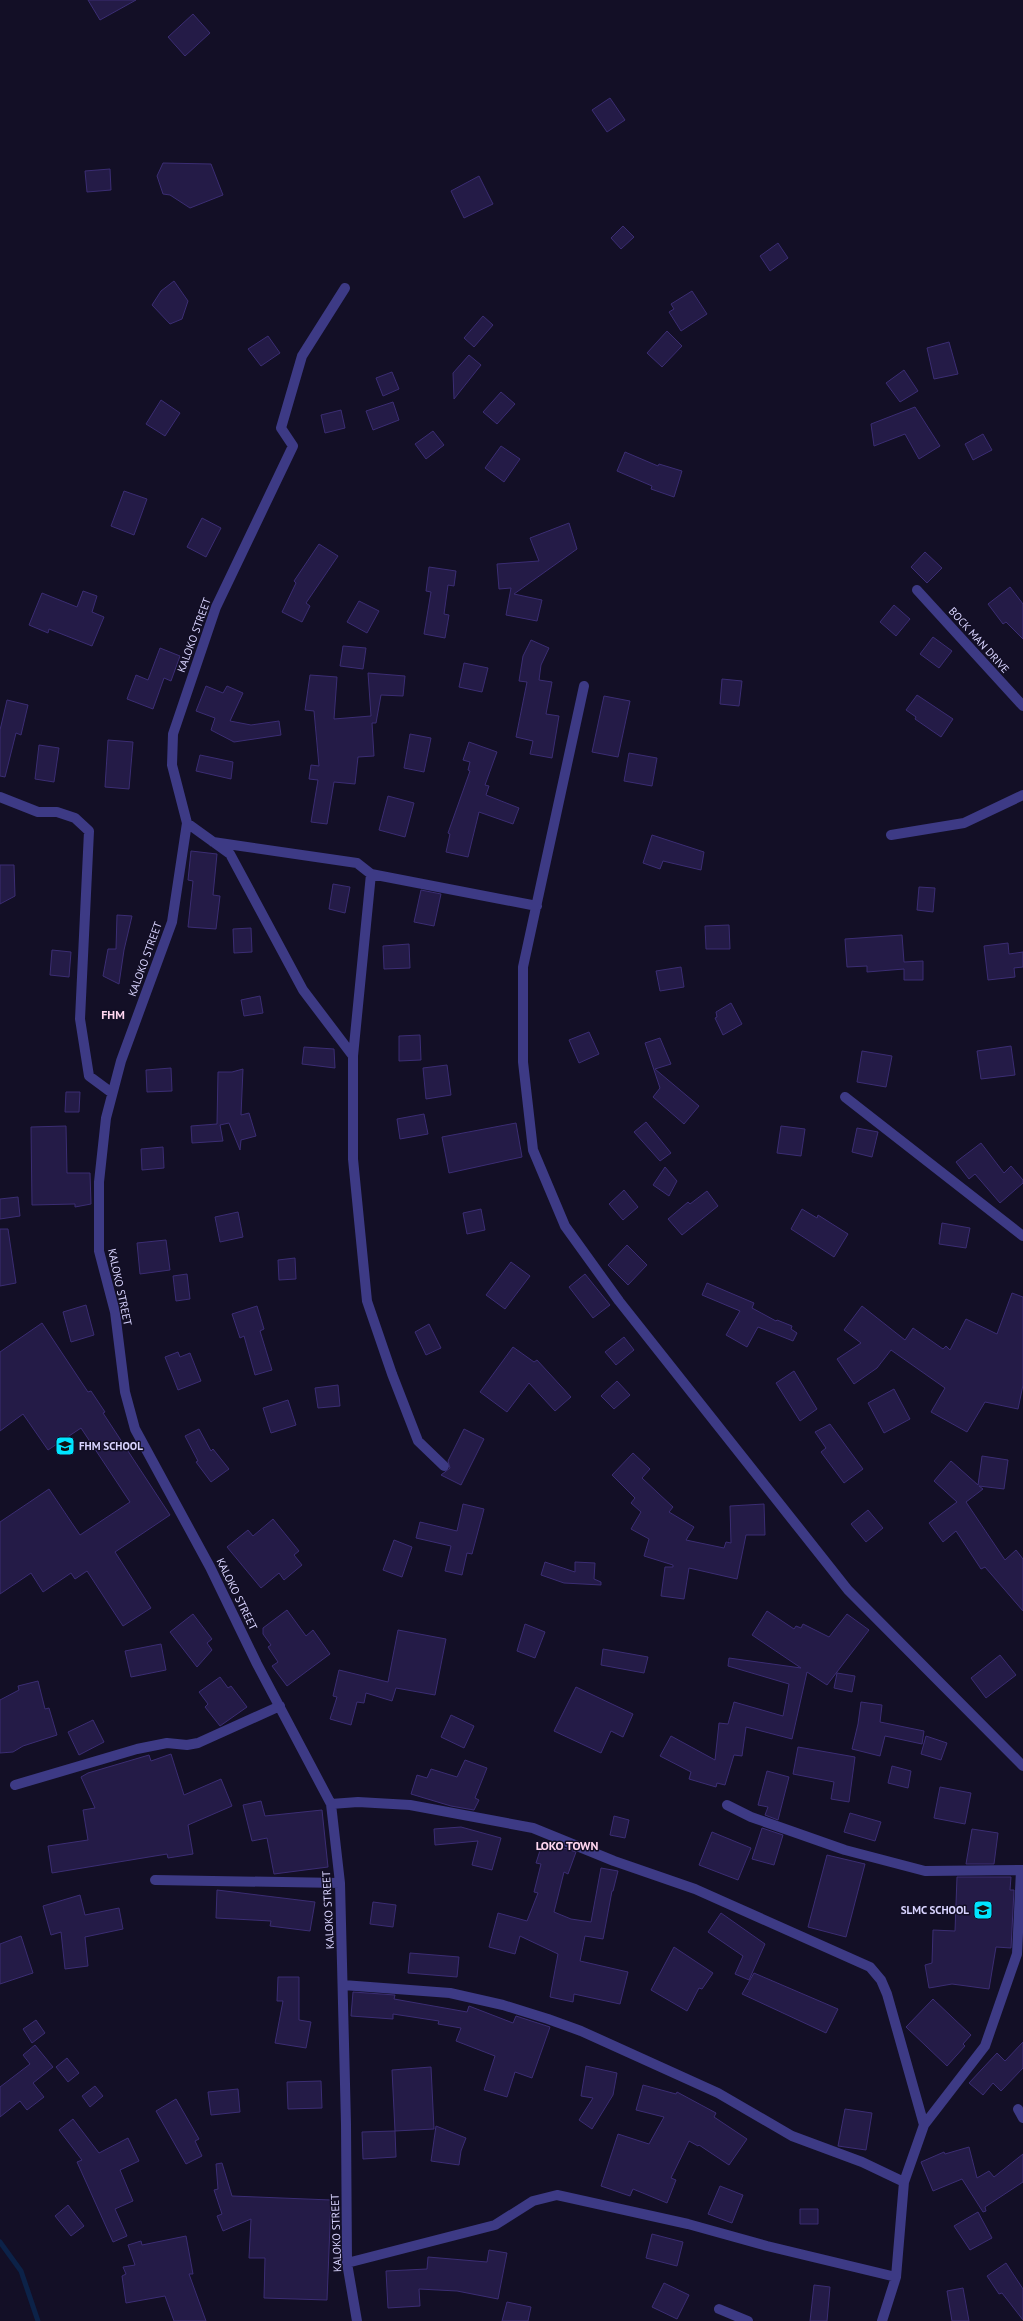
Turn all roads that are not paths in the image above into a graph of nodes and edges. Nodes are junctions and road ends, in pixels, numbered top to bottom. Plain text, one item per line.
1 (345, 288) dead end
2 (917, 590) dead end
3 (584, 686) dead end
4 (1023, 706) edge
5 (1023, 795) edge
6 (0, 797) edge
7 (187, 823) junction
8 (891, 835) dead end
9 (213, 842) junction
10 (371, 874) junction
11 (536, 906) junction
12 (353, 1056) junction
13 (112, 1093) junction
14 (845, 1097) dead end
15 (1023, 1236) edge
16 (444, 1466) dead end
17 (280, 1706) junction
18 (1023, 1766) edge
19 (15, 1785) dead end
20 (332, 1804) junction
21 (727, 1805) dead end
22 (1022, 1870) edge
23 (155, 1880) dead end
24 (340, 1883) junction
25 (343, 1985) junction
26 (1018, 2109) dead end
27 (1023, 2118) edge
28 (924, 2125) junction
29 (904, 2182) junction
30 (347, 2263) junction
31 (896, 2277) junction
32 (719, 2308) dead end
33 (357, 2321) edge
34 (748, 2321) edge
35 (882, 2321) edge

1 - 7 street, KALOKO STREET
2 - 4 street, BOCK MAN DRIVE
3 - 11 street
5 - 8 street
6 - 13 street
7 - 9 street
7 - 13 street, KALOKO STREET
9 - 10 street
9 - 12 street
10 - 11 street
10 - 12 street
11 - 18 street
12 - 16 street
13 - 17 street, KALOKO STREET
14 - 15 street
17 - 19 street
17 - 20 street, KALOKO STREET
20 - 24 street, KALOKO STREET
20 - 28 street
21 - 22 street
22 - 28 street
23 - 24 street
24 - 25 street, KALOKO STREET
25 - 29 street
25 - 30 street, KALOKO STREET
26 - 27 street
28 - 29 street
29 - 31 street
30 - 31 street
30 - 33 street, KALOKO STREET
31 - 35 street
32 - 34 street

